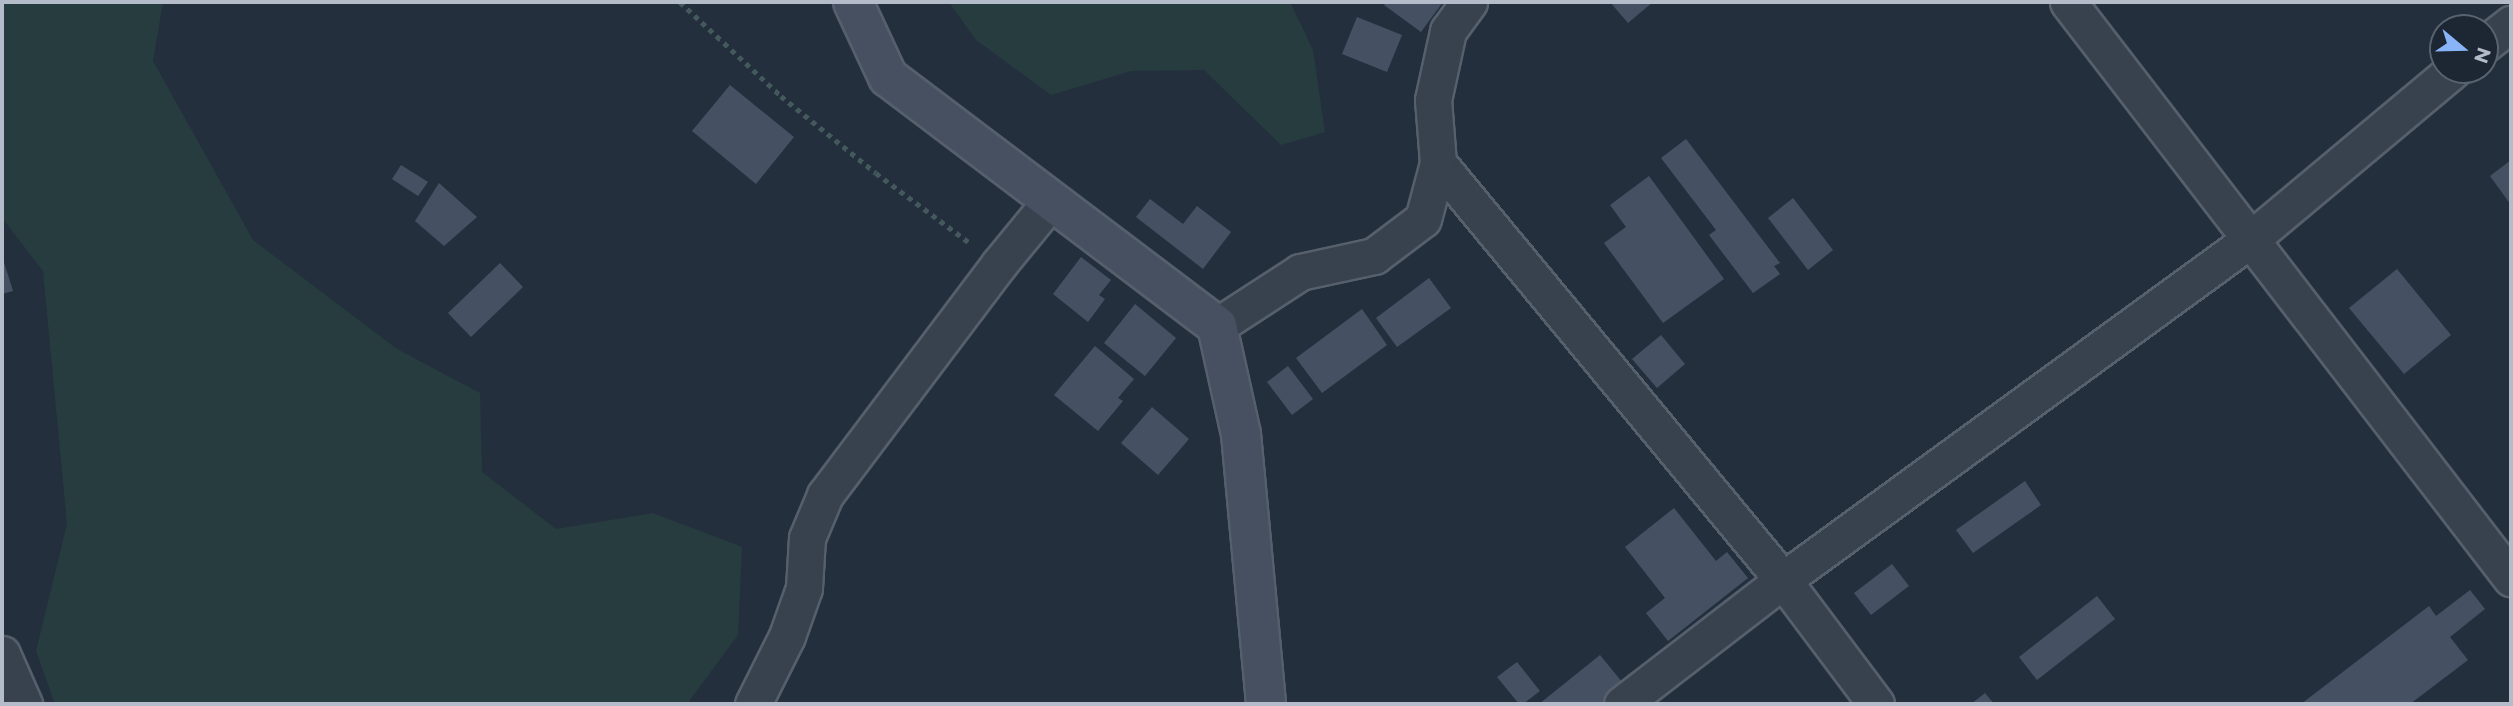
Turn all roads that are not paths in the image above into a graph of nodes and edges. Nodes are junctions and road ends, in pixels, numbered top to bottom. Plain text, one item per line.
1 (853, 2) edge
2 (1469, 2) edge
3 (2068, 2) edge
4 (2436, 84) edge
5 (1438, 163) junction
6 (1050, 202) junction
7 (2251, 239) junction
8 (1217, 326) junction
9 (2511, 578) edge
10 (1783, 580) junction
11 (2, 654) edge
12 (23, 704) edge
13 (753, 704) edge
14 (1266, 704) edge
15 (1622, 704) edge
16 (1876, 704) edge

1 - 6 street
2 - 5 street
3 - 7 street
4 - 7 street
5 - 8 street
5 - 10 street
6 - 8 street
6 - 13 street
7 - 9 street
7 - 10 street
8 - 14 street
10 - 15 street
10 - 16 street
11 - 12 street

